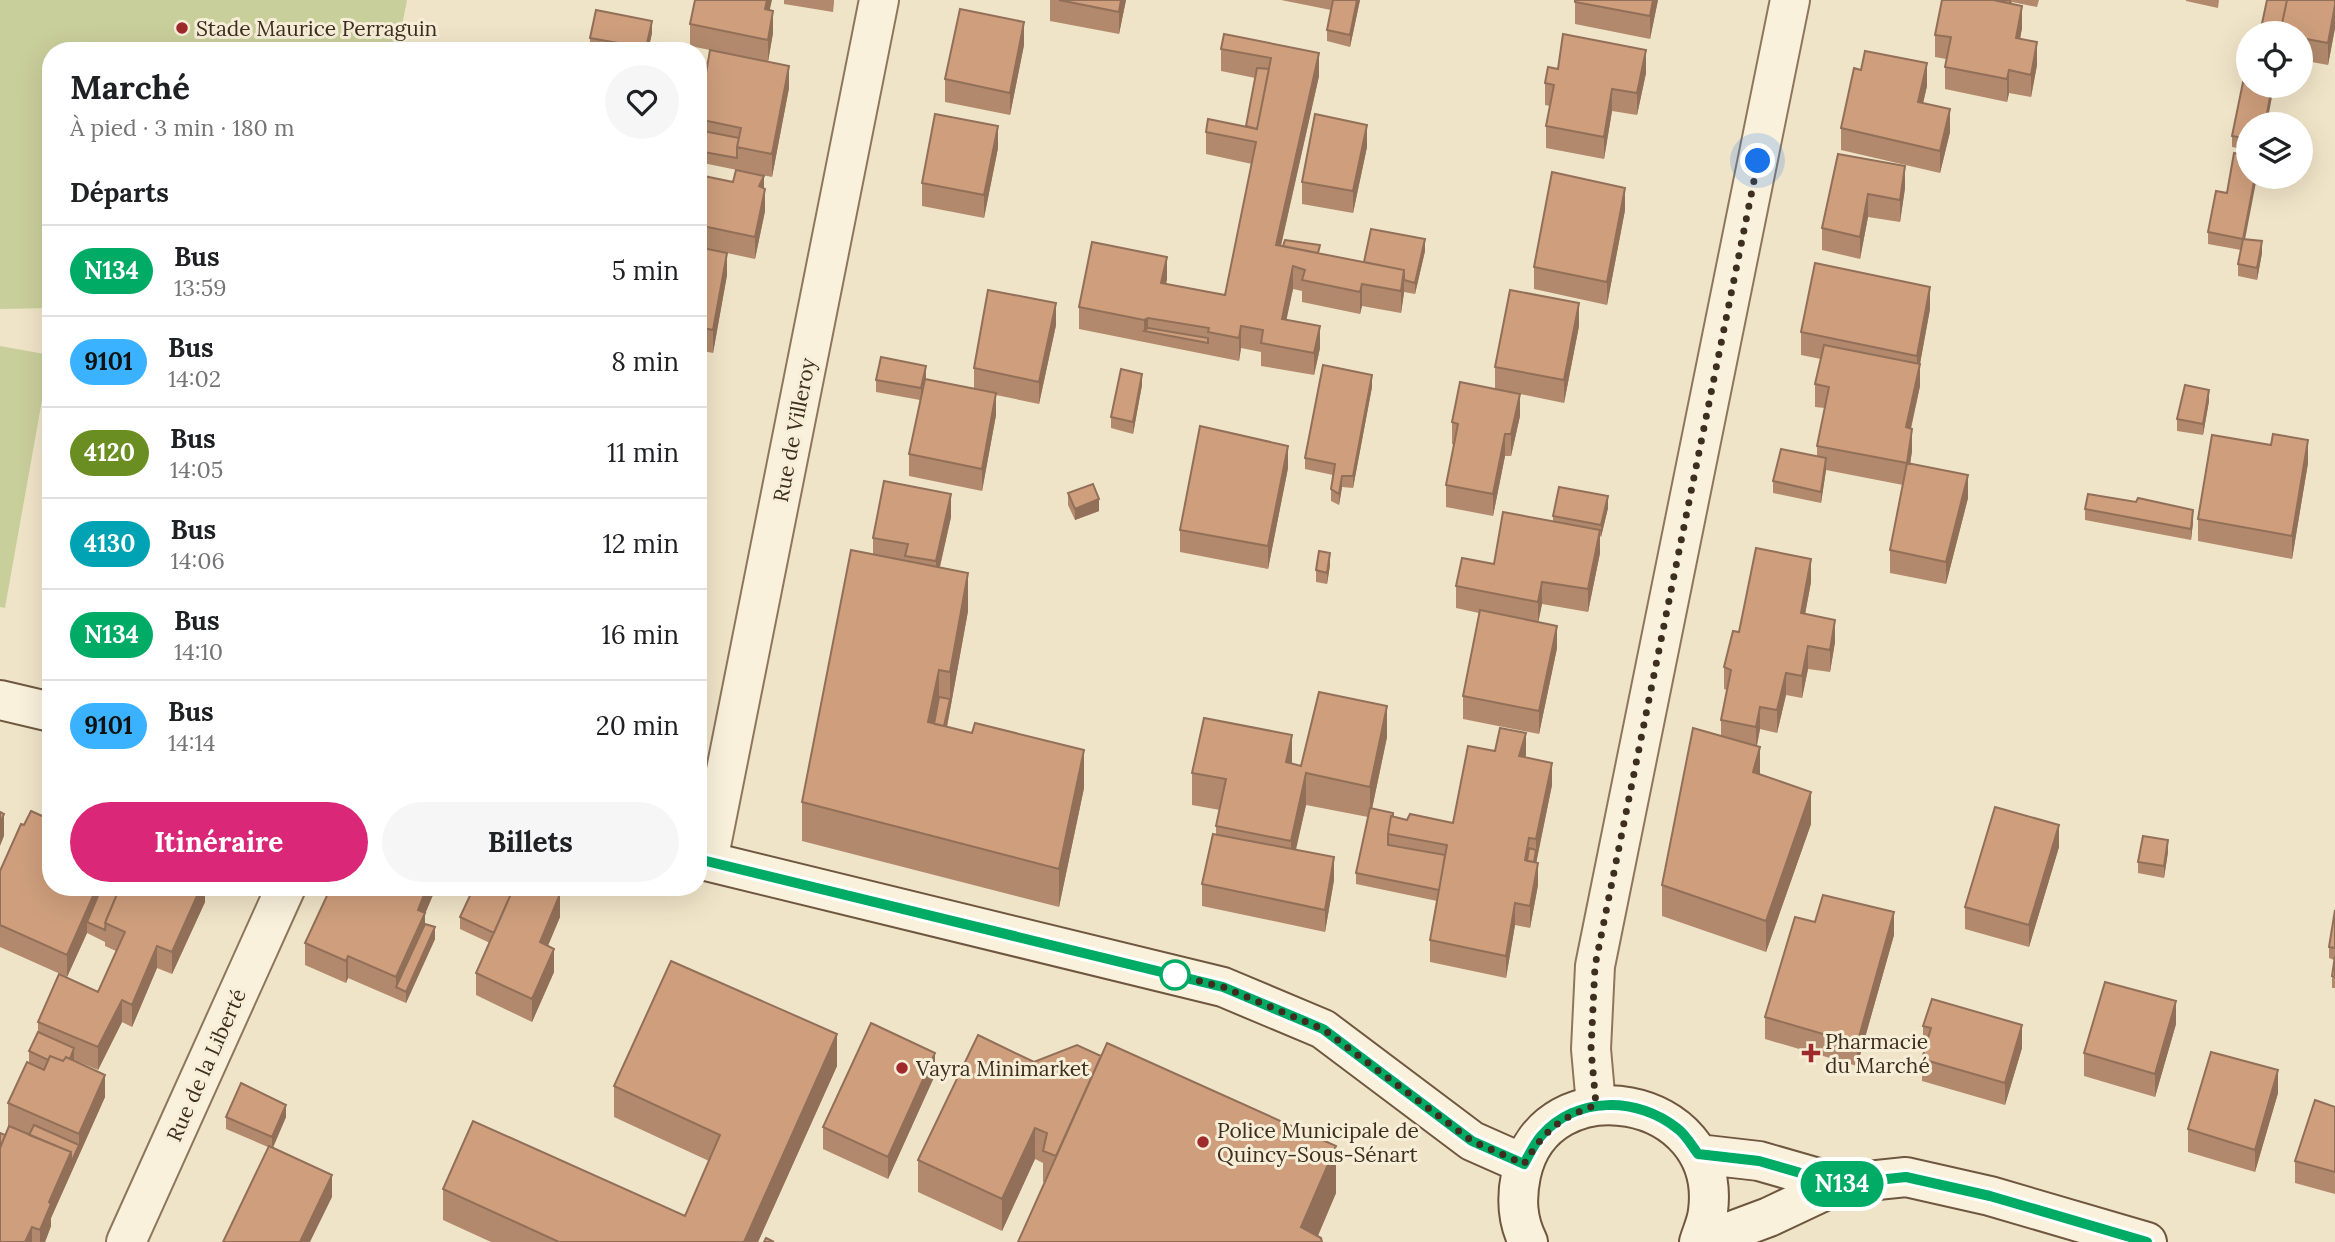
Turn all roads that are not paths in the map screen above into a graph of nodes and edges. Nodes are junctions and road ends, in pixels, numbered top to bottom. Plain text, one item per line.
1 (879, 0) edge
2 (1790, 0) edge
3 (0, 700) edge
4 (42, 710) edge
5 (707, 840) edge
6 (707, 861) edge
7 (282, 896) edge
8 (1596, 1105) junction
9 (1698, 1154) junction
10 (1524, 1164) junction
11 (1839, 1184) junction
12 (126, 1242) edge
13 (1528, 1242) edge
14 (1700, 1242) edge
15 (2147, 1242) edge

1 - 5 street, Rue de Villeroy
2 - 8 street
3 - 4 street
6 - 10 street
7 - 12 street, Rue de la Liberté
8 - 9 street
8 - 10 street
9 - 11 street
9 - 14 street
10 - 13 street
11 - 14 street
11 - 15 street

